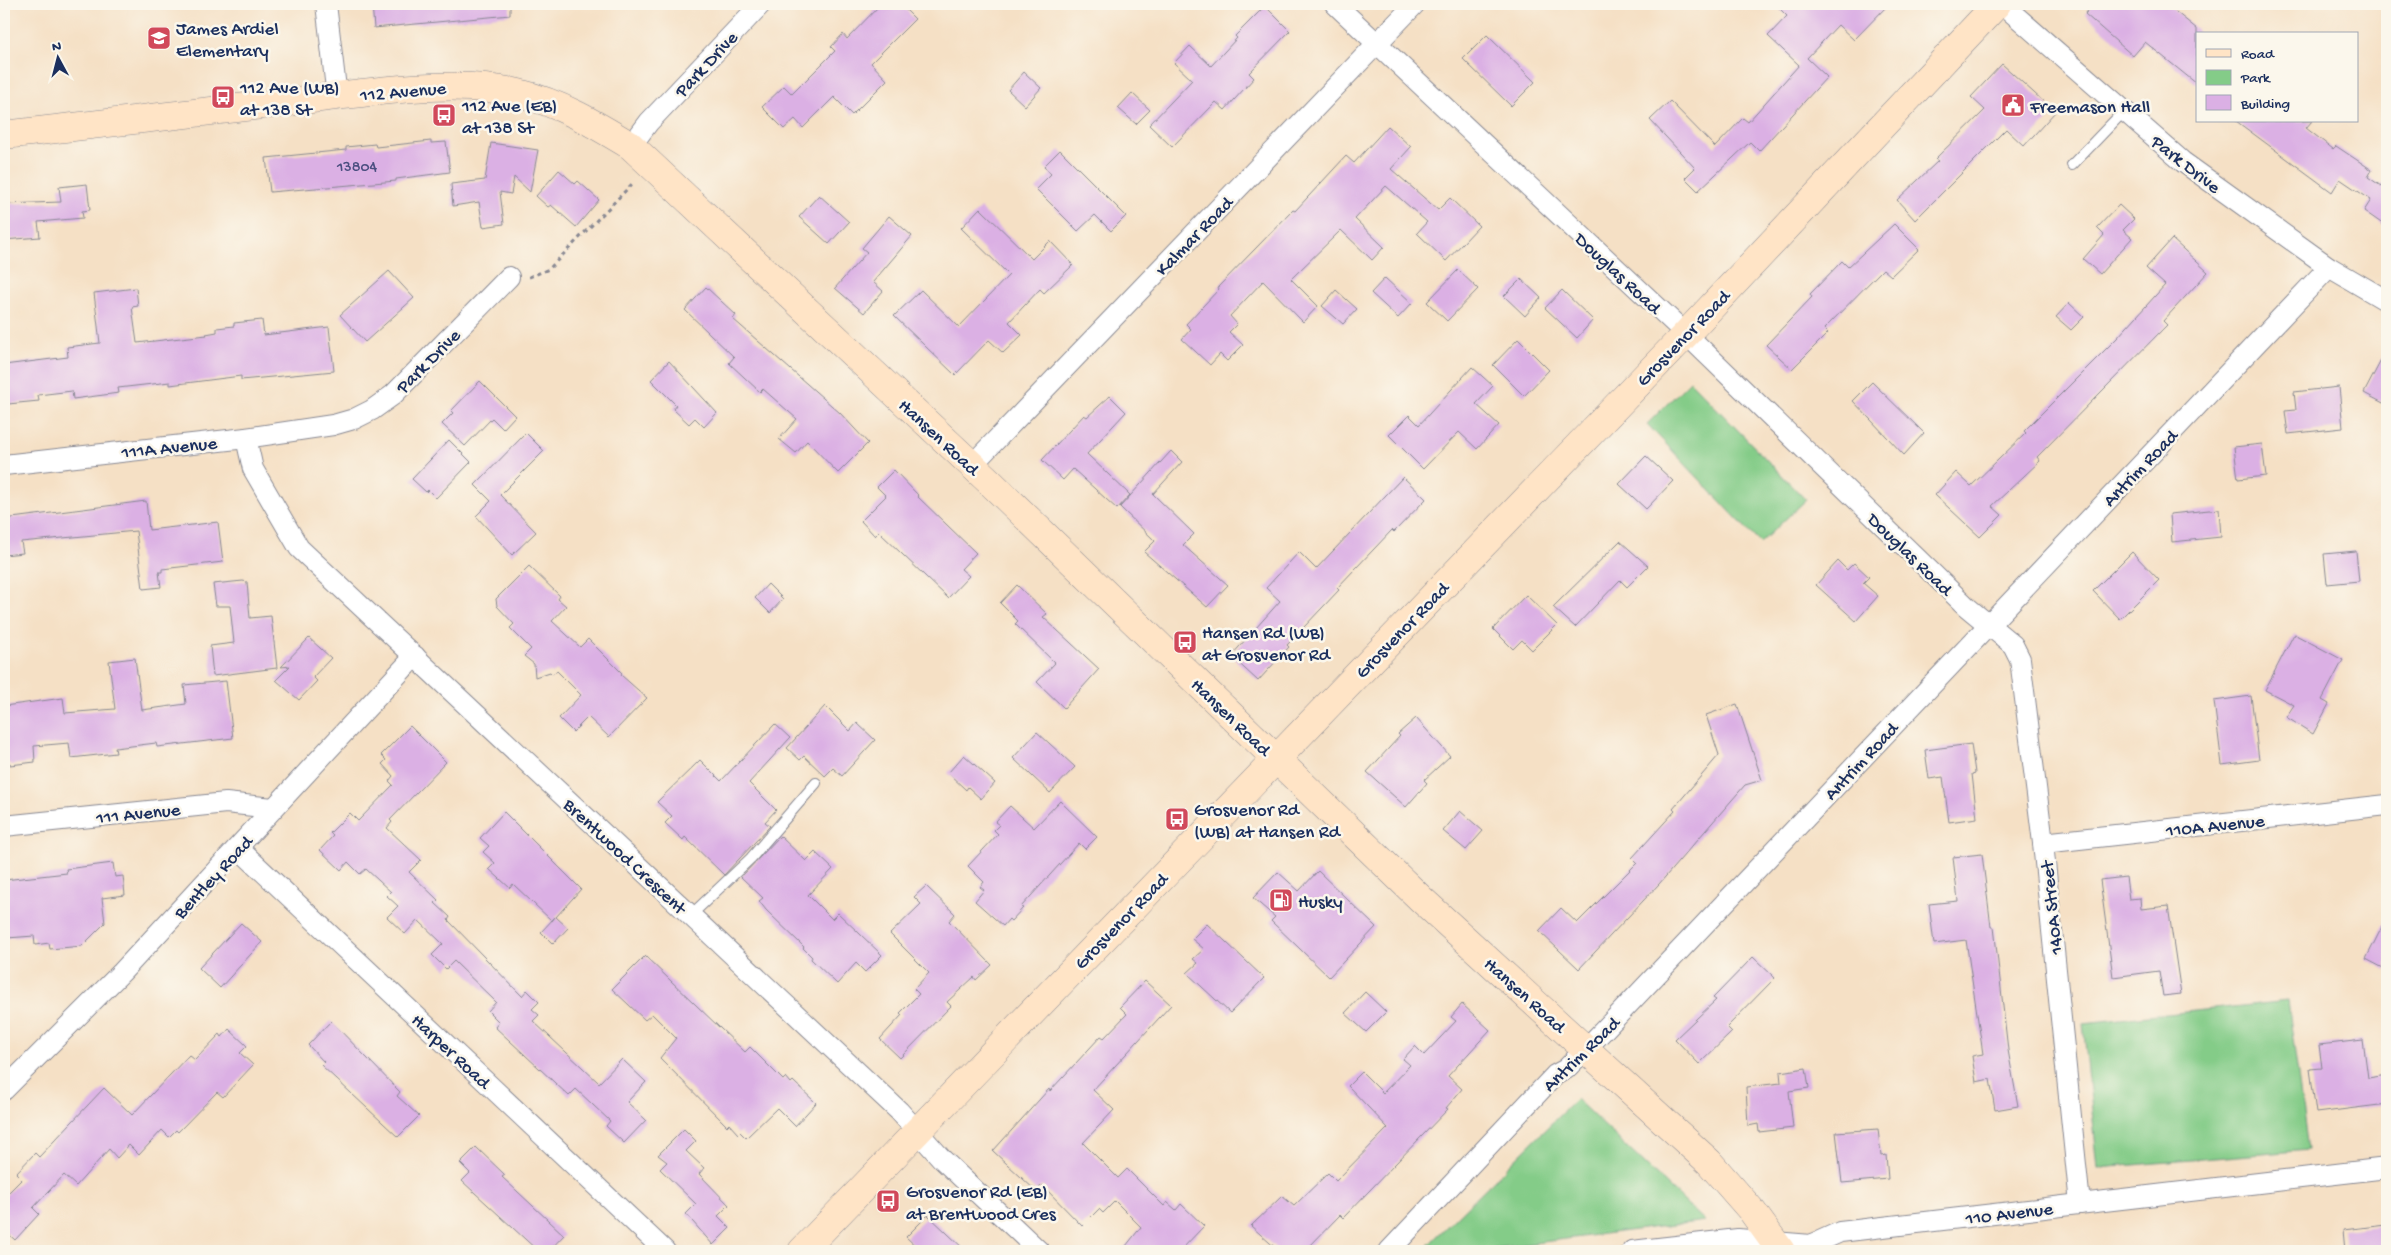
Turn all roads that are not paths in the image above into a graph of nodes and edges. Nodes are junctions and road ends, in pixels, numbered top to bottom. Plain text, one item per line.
1 (326, 4) edge
2 (762, 4) edge
3 (1335, 4) edge
4 (1415, 4) edge
5 (1997, 4) edge
6 (2002, 4) edge
7 (1378, 45) junction
8 (337, 96) junction
9 (562, 107) joint
10 (2124, 111) junction
11 (4, 135) edge
12 (631, 146) junction
13 (2072, 165) dead end
14 (2329, 267) junction
15 (518, 277) road end
16 (2387, 301) edge
17 (1686, 334) junction
18 (333, 425) joint
19 (246, 438) junction
20 (4, 465) edge
21 (971, 466) junction
22 (1990, 624) junction
23 (415, 656) junction
24 (1275, 758) junction
25 (816, 783) dead end
26 (2387, 805) edge
27 (273, 808) junction
28 (4, 826) edge
29 (2043, 843) junction
30 (238, 848) junction
31 (690, 916) junction
32 (1586, 1049) junction
33 (6, 1083) edge
34 (917, 1131) junction
35 (2387, 1168) edge
36 (2080, 1204) junction
37 (1778, 1247) edge
38 (665, 1251) edge
39 (802, 1251) edge
40 (1039, 1251) edge
41 (1391, 1251) edge
42 (1632, 1251) edge

1 - 8 street
2 - 12 street, Park Drive
3 - 7 street, Douglas Road
4 - 7 street, Kalmar Road
5 - 17 main road, Grosvenor Road
6 - 10 street, Park Drive
7 - 17 street, Douglas Road
7 - 21 street, Kalmar Road
8 - 9 main road, 112 Avenue
8 - 11 main road, 112 Avenue
9 - 12 main road, Hansen Road
10 - 13 lane
10 - 14 street, Park Drive
12 - 21 main road, Hansen Road
14 - 16 street, Park Drive
14 - 22 street, Antrim Road
15 - 18 street, Park Drive
17 - 22 street, Douglas Road
17 - 24 main road, Grosvenor Road
18 - 19 street, 111A Avenue
19 - 20 street, 111A Avenue
19 - 23 street, Brentwood Crescent
21 - 24 main road, Hansen Road
22 - 29 street, 140A Street
22 - 32 street, Antrim Road
23 - 27 street, Bentley Road
23 - 31 street, Brentwood Crescent
24 - 32 main road, Hansen Road
24 - 34 main road, Grosvenor Road
25 - 31 lane
26 - 29 street, 110A Avenue
27 - 28 street, 111 Avenue
27 - 30 street, Bentley Road
29 - 36 street, 140A Street
30 - 33 street, Bentley Road
30 - 38 street, Harper Road
31 - 34 street, Brentwood Crescent
32 - 37 main road, Hansen Road
32 - 41 street, Antrim Road
34 - 39 main road, Grosvenor Road
34 - 40 street, Brentwood Crescent
35 - 36 street, 110 Avenue
36 - 37 street, 110 Avenue
37 - 42 street, 110 Avenue

